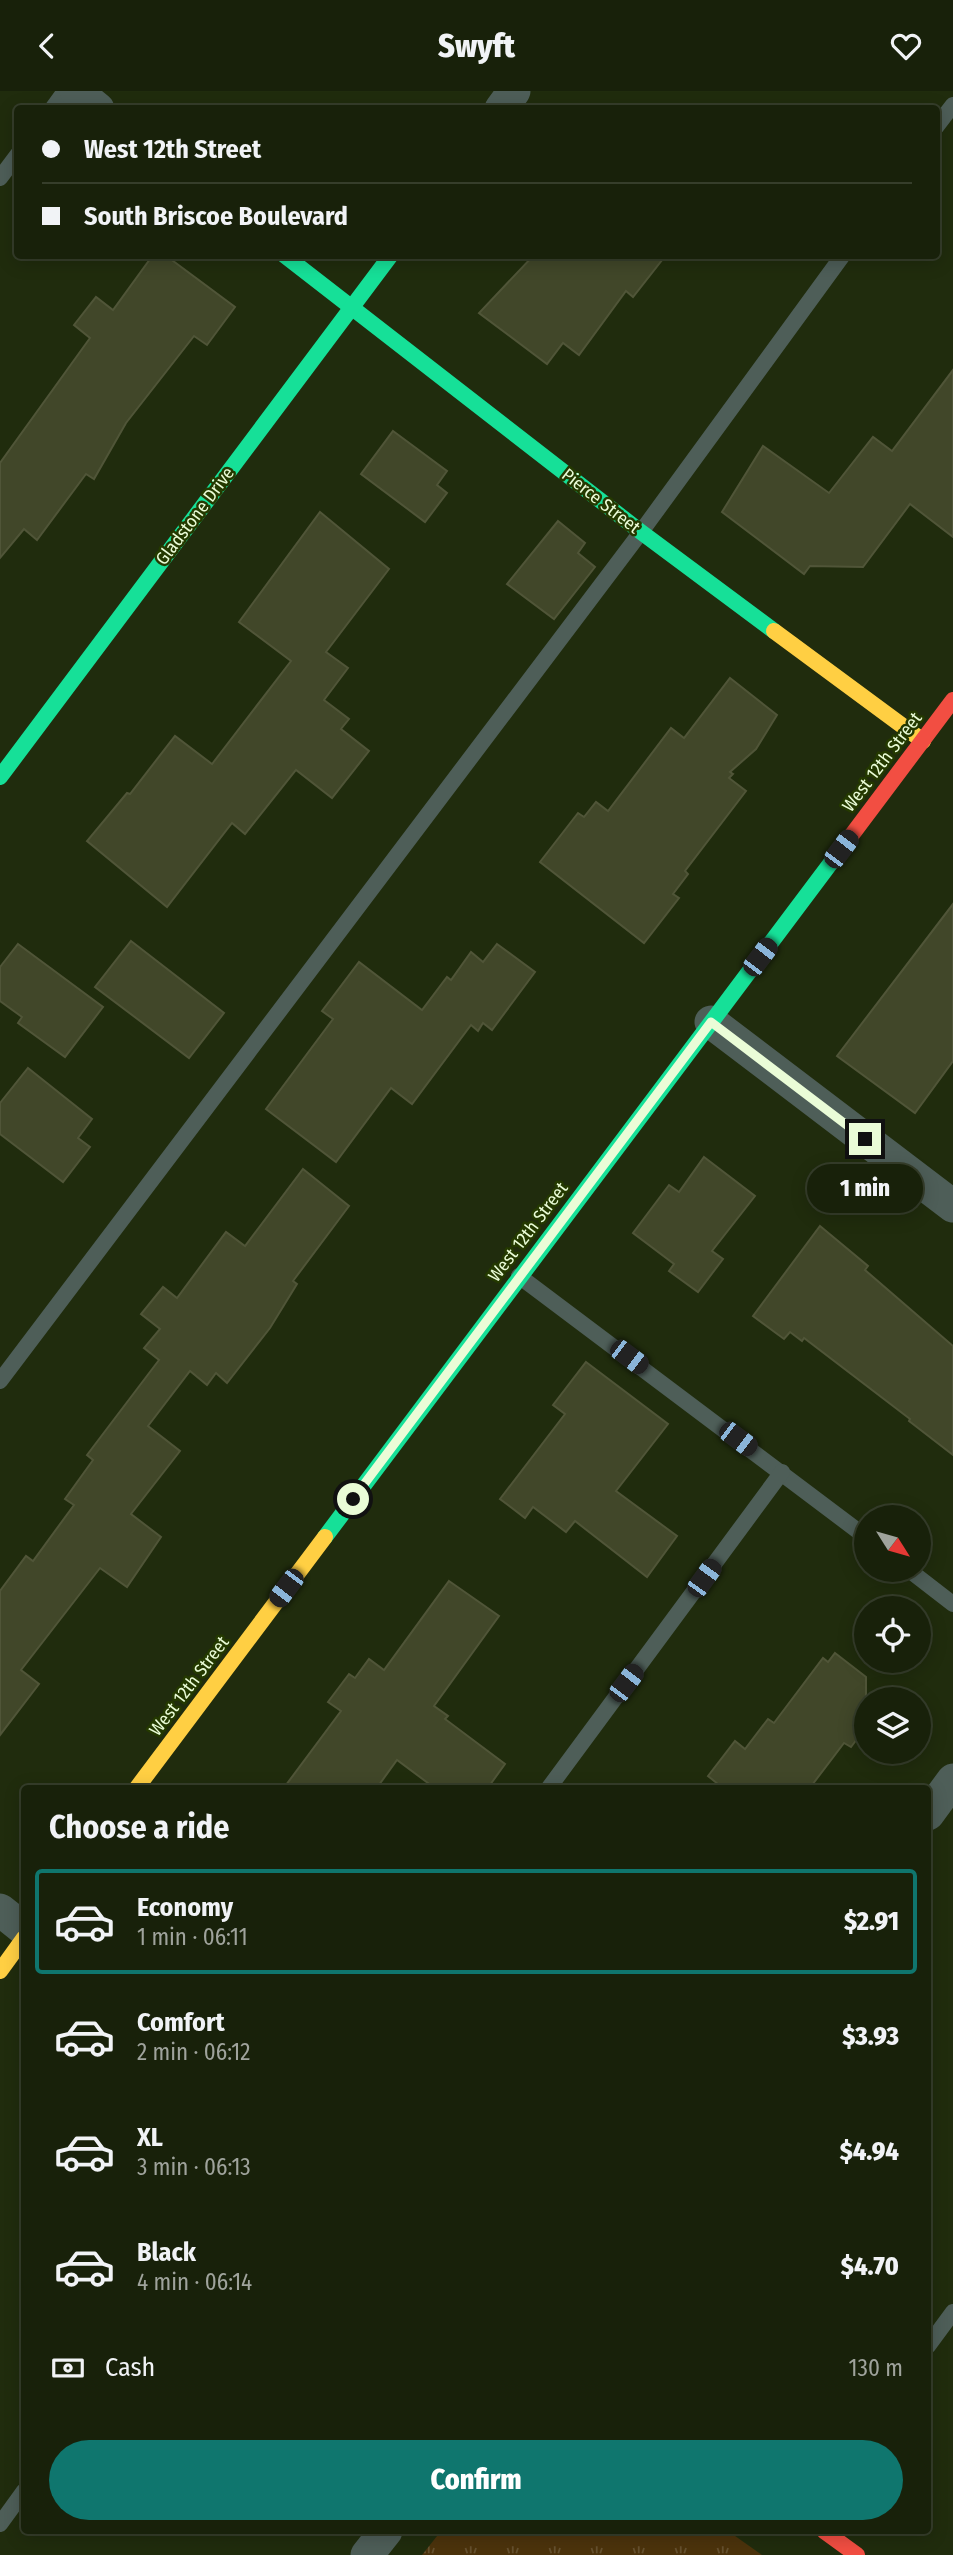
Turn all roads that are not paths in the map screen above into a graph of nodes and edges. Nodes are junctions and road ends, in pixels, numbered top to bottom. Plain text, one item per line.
1 (76, 91) edge
2 (953, 104) edge
3 (94, 105) edge
4 (940, 122) edge
5 (14, 160) edge
6 (0, 178) edge
7 (289, 259) edge
8 (388, 259) edge
9 (840, 259) edge
10 (351, 308) junction
11 (641, 532) junction
12 (953, 700) edge
13 (922, 741) junction
14 (0, 777) edge
15 (711, 1022) junction
16 (953, 1206) edge
17 (519, 1276) junction
18 (0, 1381) edge
19 (782, 1472) junction
20 (854, 1528) edge
21 (925, 1582) edge
22 (953, 1604) edge
23 (953, 1780) edge
24 (139, 1785) edge
25 (551, 1785) edge
26 (931, 1810) edge
27 (0, 1910) edge
28 (21, 1927) edge
29 (21, 1942) edge
30 (0, 1971) edge
31 (953, 2312) edge
32 (931, 2342) edge
33 (21, 2495) edge
34 (0, 2524) edge
35 (384, 2534) edge
36 (828, 2534) edge
37 (367, 2555) edge
38 (857, 2555) edge

1 - 3 street
2 - 4 lane
5 - 6 lane
7 - 10 street, Pierce Street
8 - 10 street, Gladstone Drive
9 - 11 lane
10 - 11 street, Pierce Street
10 - 14 street, Gladstone Drive
11 - 13 street, Pierce Street
11 - 18 lane
12 - 13 street, West 12th Street
13 - 15 street, West 12th Street
15 - 16 street
15 - 17 street, West 12th Street
17 - 19 lane
17 - 24 street, West 12th Street
19 - 20 lane
19 - 25 lane
21 - 22 lane
23 - 26 street
27 - 28 street
29 - 30 street
31 - 32 lane
33 - 34 lane
35 - 37 street
36 - 38 street

